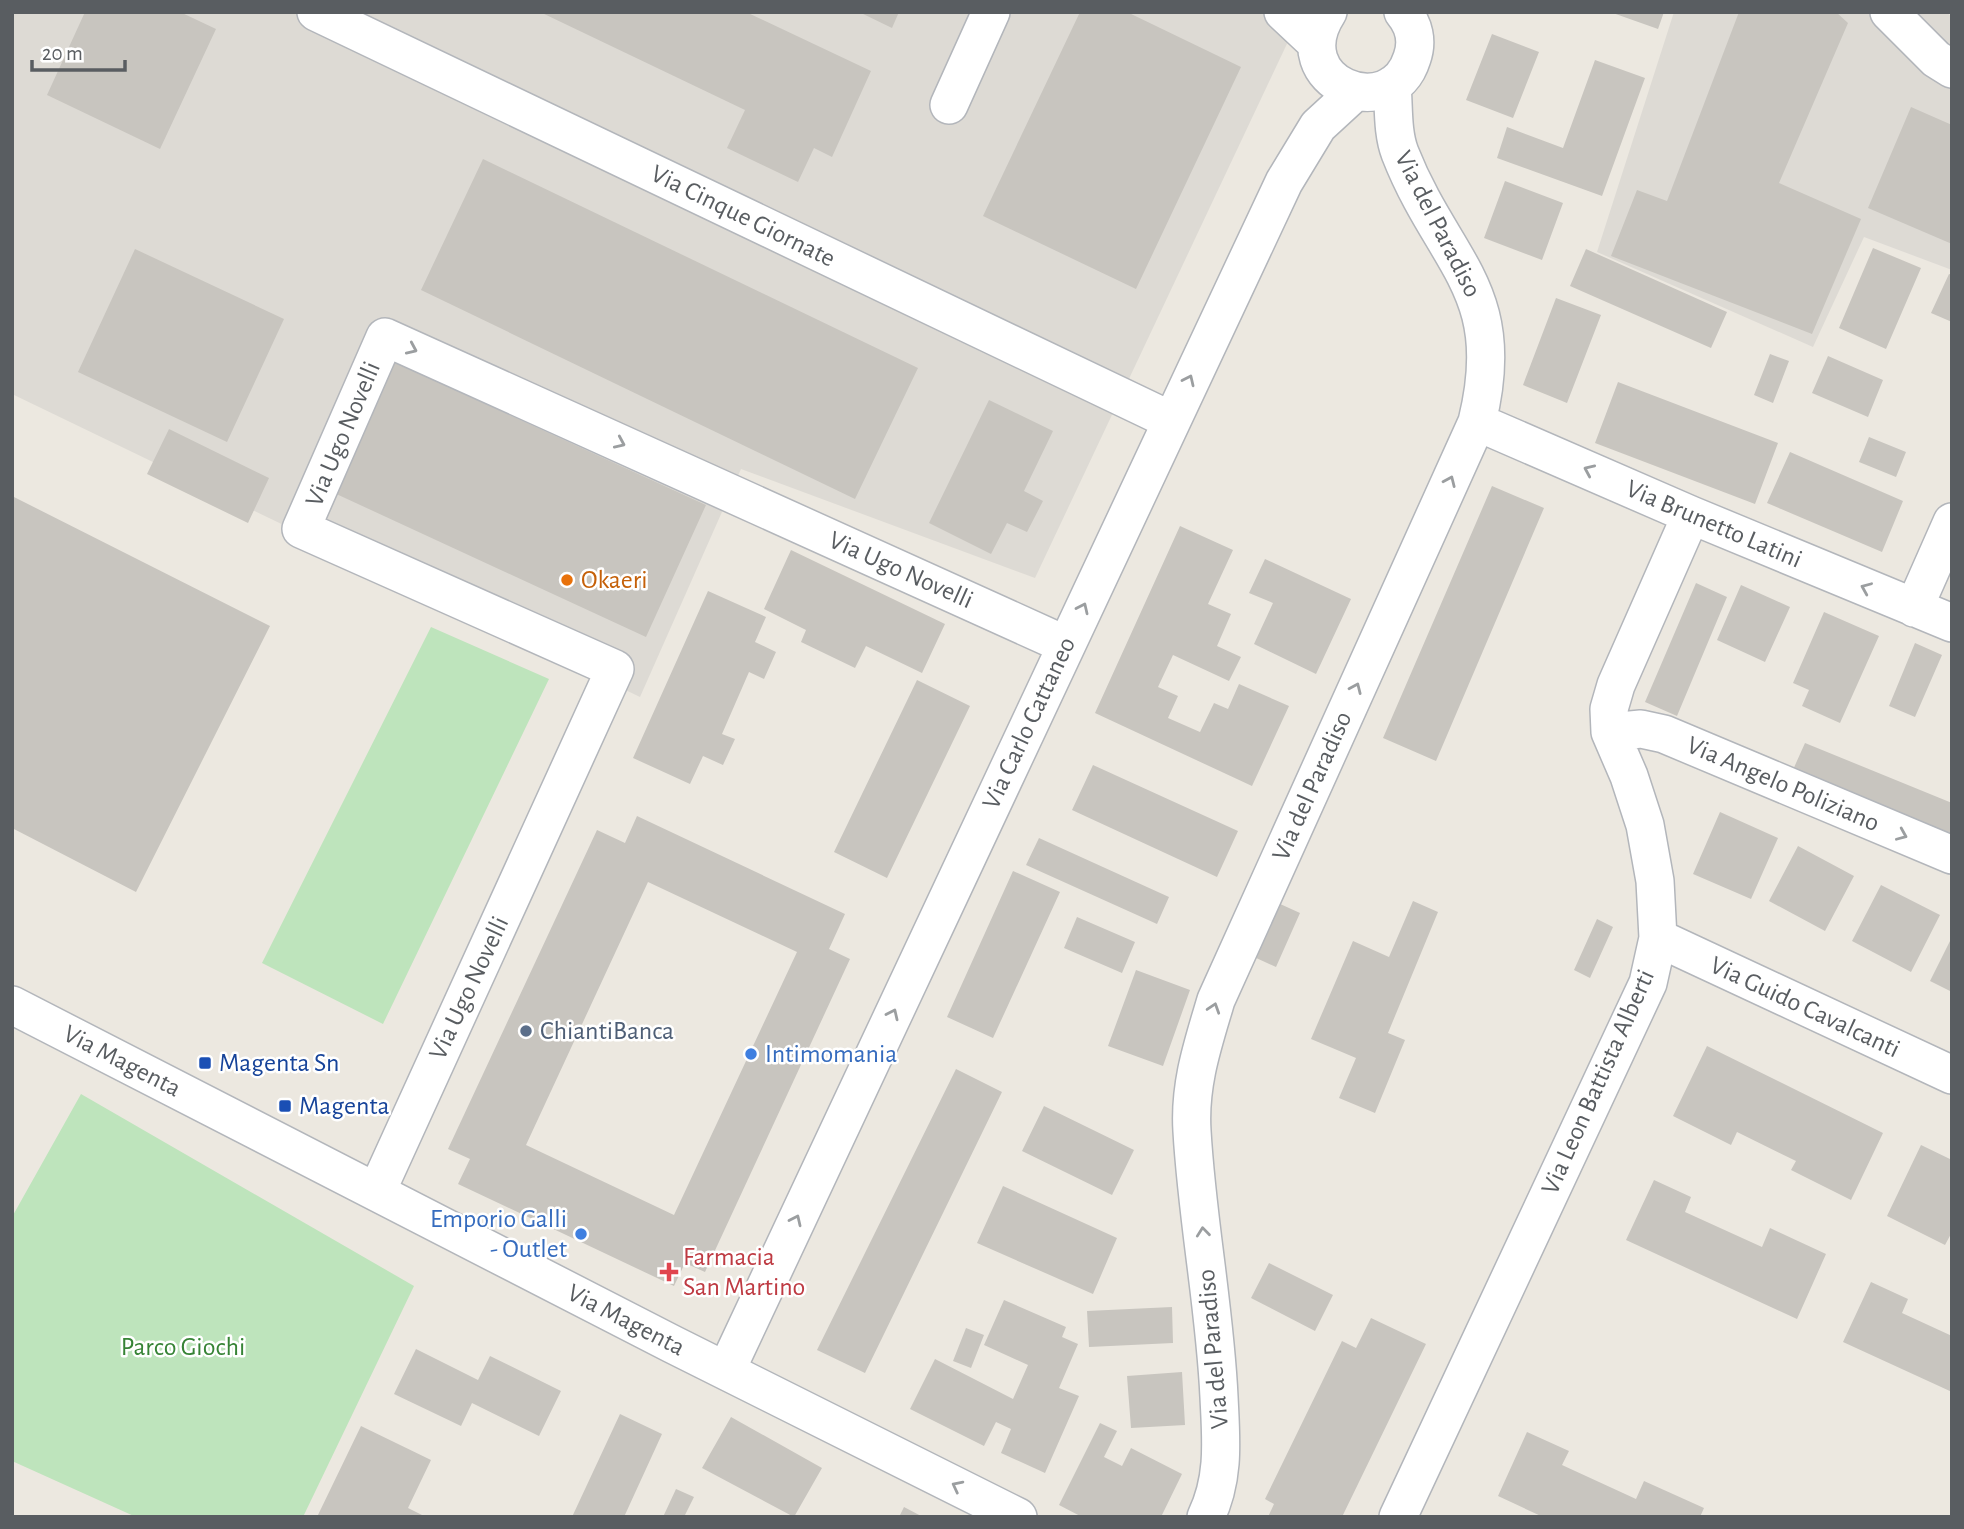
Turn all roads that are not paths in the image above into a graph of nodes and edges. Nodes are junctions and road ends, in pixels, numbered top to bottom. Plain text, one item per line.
1 (316, 12) edge
2 (991, 12) edge
3 (1283, 12) edge
4 (1889, 12) edge
5 (1413, 18) edge
6 (1322, 27) edge
7 (1952, 69) edge
8 (1392, 85) junction
9 (1356, 92) junction
10 (949, 105) dead end
11 (1170, 420) junction
12 (1478, 422) junction
13 (1690, 515) junction
14 (1952, 522) edge
15 (1914, 608) junction
16 (1952, 623) edge
17 (1066, 645) junction
18 (1610, 732) junction
19 (1952, 855) edge
20 (1658, 938) junction
21 (12, 1005) edge
22 (1952, 1075) edge
23 (377, 1191) junction
24 (726, 1371) junction
25 (1018, 1517) edge
26 (1206, 1517) edge
27 (1398, 1517) edge

1 - 11 street, Via Cinque Giornate
2 - 10 street
3 - 6 street
4 - 7 street
5 - 8 street
6 - 9 street
8 - 9 street
8 - 12 street, Via del Paradiso
11 -> 9 street, Via Carlo Cattaneo
17 -> 11 street, Via Carlo Cattaneo
13 -> 12 street, Via Brunetto Latini
26 -> 12 street, Via del Paradiso
15 -> 13 street, Via Brunetto Latini
13 - 18 street, Via Leon Battista Alberti
14 - 15 street
15 - 16 street, Via Brunetto Latini
23 -> 17 street, Via Ugo Novelli
24 -> 17 street, Via Carlo Cattaneo
18 -> 19 street, Via Angelo Poliziano
18 - 20 street, Via Leon Battista Alberti
20 - 22 street, Via Guido Cavalcanti
20 - 27 street, Via Leon Battista Alberti
21 - 23 street, Via Magenta
23 - 24 street, Via Magenta
25 -> 24 street, Via Magenta

